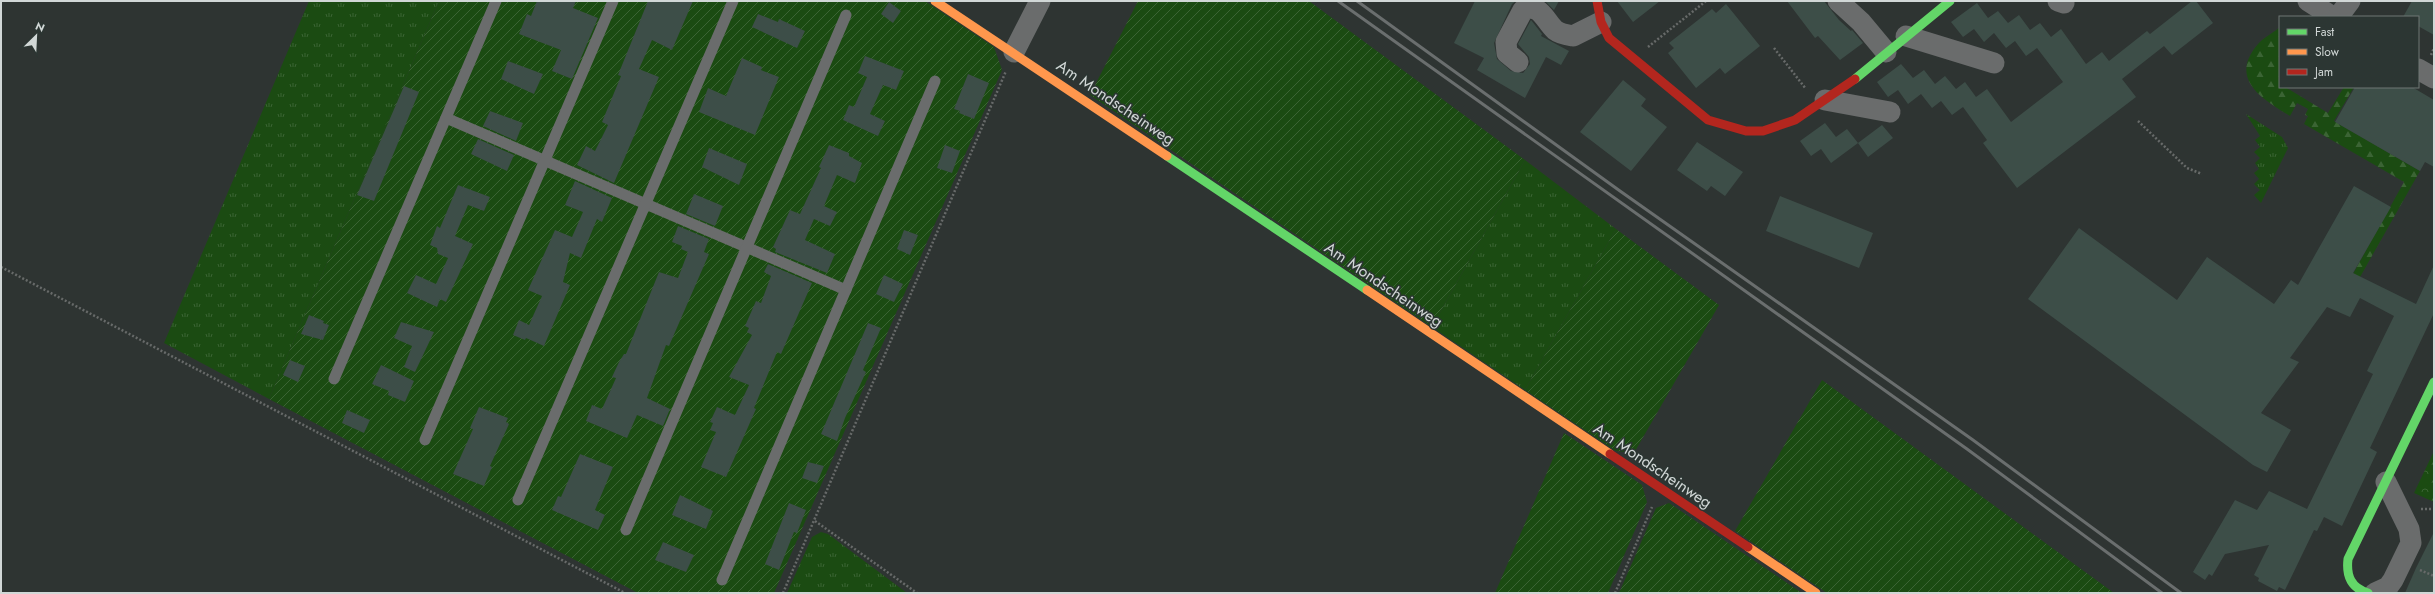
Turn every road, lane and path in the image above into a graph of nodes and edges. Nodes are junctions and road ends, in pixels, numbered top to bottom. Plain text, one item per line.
1 (496, 1) edge
2 (613, 1) edge
3 (733, 1) edge
4 (935, 1) edge
5 (1040, 1) edge
6 (1597, 1) edge
7 (1706, 1) edge
8 (1838, 1) edge
9 (1950, 1) edge
10 (2308, 1) edge
11 (2350, 1) edge
12 (846, 15) dead end
13 (2331, 16) edge
14 (2339, 16) edge
15 (1601, 22) junction
16 (1906, 36) junction
17 (1774, 48) dead end
18 (1014, 52) junction
19 (1886, 52) junction
20 (1632, 60) junction
21 (1518, 62) dead end
22 (1994, 63) dead end
23 (2419, 70) edge
24 (2434, 78) edge
25 (935, 81) dead end
26 (1822, 102) junction
27 (1890, 112) dead end
28 (446, 118) junction
29 (2138, 121) dead end
30 (545, 161) junction
31 (2202, 174) dead end
32 (646, 203) junction
33 (747, 247) junction
34 (1, 267) edge
35 (846, 290) junction
36 (334, 379) dead end
37 (2434, 382) edge
38 (2429, 404) edge
39 (425, 440) dead end
40 (2386, 482) junction
41 (1660, 488) junction
42 (518, 500) dead end
43 (815, 521) junction
44 (626, 530) dead end
45 (722, 580) dead end
46 (625, 593) edge
47 (783, 593) edge
48 (917, 593) edge
49 (1615, 593) edge
50 (1816, 593) edge
51 (2368, 593) edge
52 (2375, 593) edge

1 - 28 lane
2 - 30 lane
3 - 32 lane
4 - 18 street, Am Mondscheinweg
5 - 18 street
6 - 15 street
7 - 20 path
8 - 19 street
9 - 16 street
10 - 13 street
11 - 14 street
12 - 33 lane
15 - 20 street
15 - 21 street
16 - 19 street
16 - 22 street
17 - 26 path
18 - 41 street, Am Mondscheinweg
18 - 43 path
19 - 26 street
20 - 26 street
23 - 24 street
25 - 35 lane
26 - 27 street
28 - 30 lane
28 - 36 lane
29 - 31 path
30 - 32 lane
30 - 39 lane
32 - 33 lane
32 - 42 lane
33 - 35 lane
33 - 44 lane
34 - 46 path
35 - 45 lane
37 - 38 street
38 - 40 street
40 - 51 street
40 - 52 street
41 - 49 path
41 - 50 street, Am Mondscheinweg
43 - 47 path
43 - 48 path

